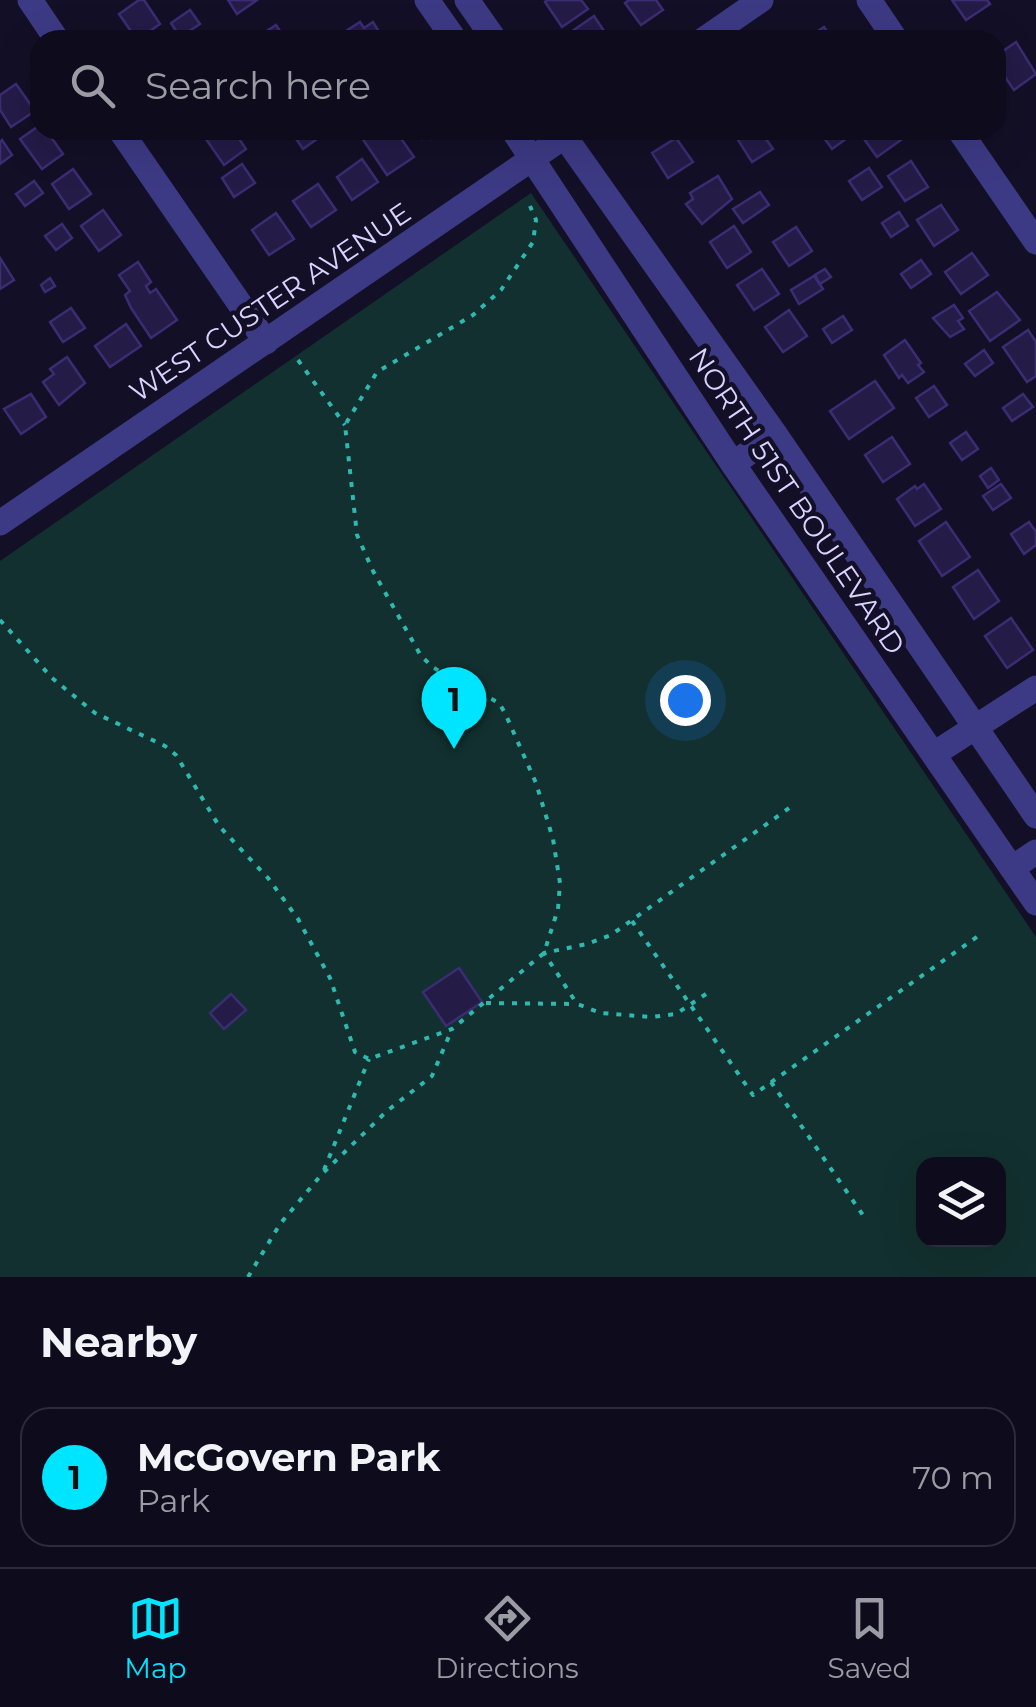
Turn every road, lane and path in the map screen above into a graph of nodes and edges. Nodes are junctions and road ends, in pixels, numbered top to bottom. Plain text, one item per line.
1 (30, 0) edge
2 (427, 0) edge
3 (466, 0) edge
4 (761, 0) edge
5 (868, 0) edge
6 (50, 30) edge
7 (448, 30) edge
8 (487, 30) edge
9 (718, 30) edge
10 (889, 30) edge
11 (127, 140) edge
12 (520, 140) edge
13 (556, 140) edge
14 (572, 140) edge
15 (966, 140) edge
16 (532, 159) junction
17 (530, 206) dead end
18 (1036, 242) edge
19 (266, 342) junction
20 (298, 360) dead end
21 (345, 426) junction
22 (776, 434) junction
23 (733, 464) junction
24 (0, 523) edge
25 (0, 620) edge
26 (1036, 688) edge
27 (979, 728) junction
28 (934, 754) junction
29 (792, 806) dead end
30 (1036, 816) edge
31 (1036, 852) edge
32 (1012, 868) junction
33 (1036, 903) edge
34 (632, 920) junction
35 (981, 934) dead end
36 (544, 952) junction
37 (706, 994) dead end
38 (485, 1002) junction
39 (576, 1004) junction
40 (690, 1005) junction
41 (452, 1029) junction
42 (369, 1059) junction
43 (771, 1082) junction
44 (322, 1174) junction
45 (867, 1220) dead end
46 (248, 1277) edge

1 - 6 street
2 - 7 street
3 - 8 street
4 - 9 street
5 - 10 street
11 - 19 street
12 - 16 street, NORTH 51ST BOULEVARD
13 - 16 street, WEST CUSTER AVENUE
14 - 22 street, NORTH 51ST BOULEVARD
15 - 18 street
16 - 19 street, WEST CUSTER AVENUE
16 - 23 street, NORTH 51ST BOULEVARD
17 - 21 path
19 - 24 street, WEST CUSTER AVENUE
20 - 21 path
21 - 36 path
22 - 23 street
22 - 27 street, NORTH 51ST BOULEVARD
23 - 28 street, NORTH 51ST BOULEVARD
25 - 42 path
26 - 27 street
27 - 28 street
27 - 30 street, NORTH 51ST BOULEVARD
28 - 32 street, NORTH 51ST BOULEVARD
29 - 34 path
31 - 32 street
32 - 33 street, NORTH 51ST BOULEVARD
34 - 36 path
34 - 40 path
35 - 43 path
36 - 38 path
36 - 39 path
37 - 40 path
38 - 39 path
38 - 41 path
39 - 40 path
40 - 43 path
41 - 42 path
41 - 44 path
42 - 44 path
43 - 45 path
44 - 46 path

